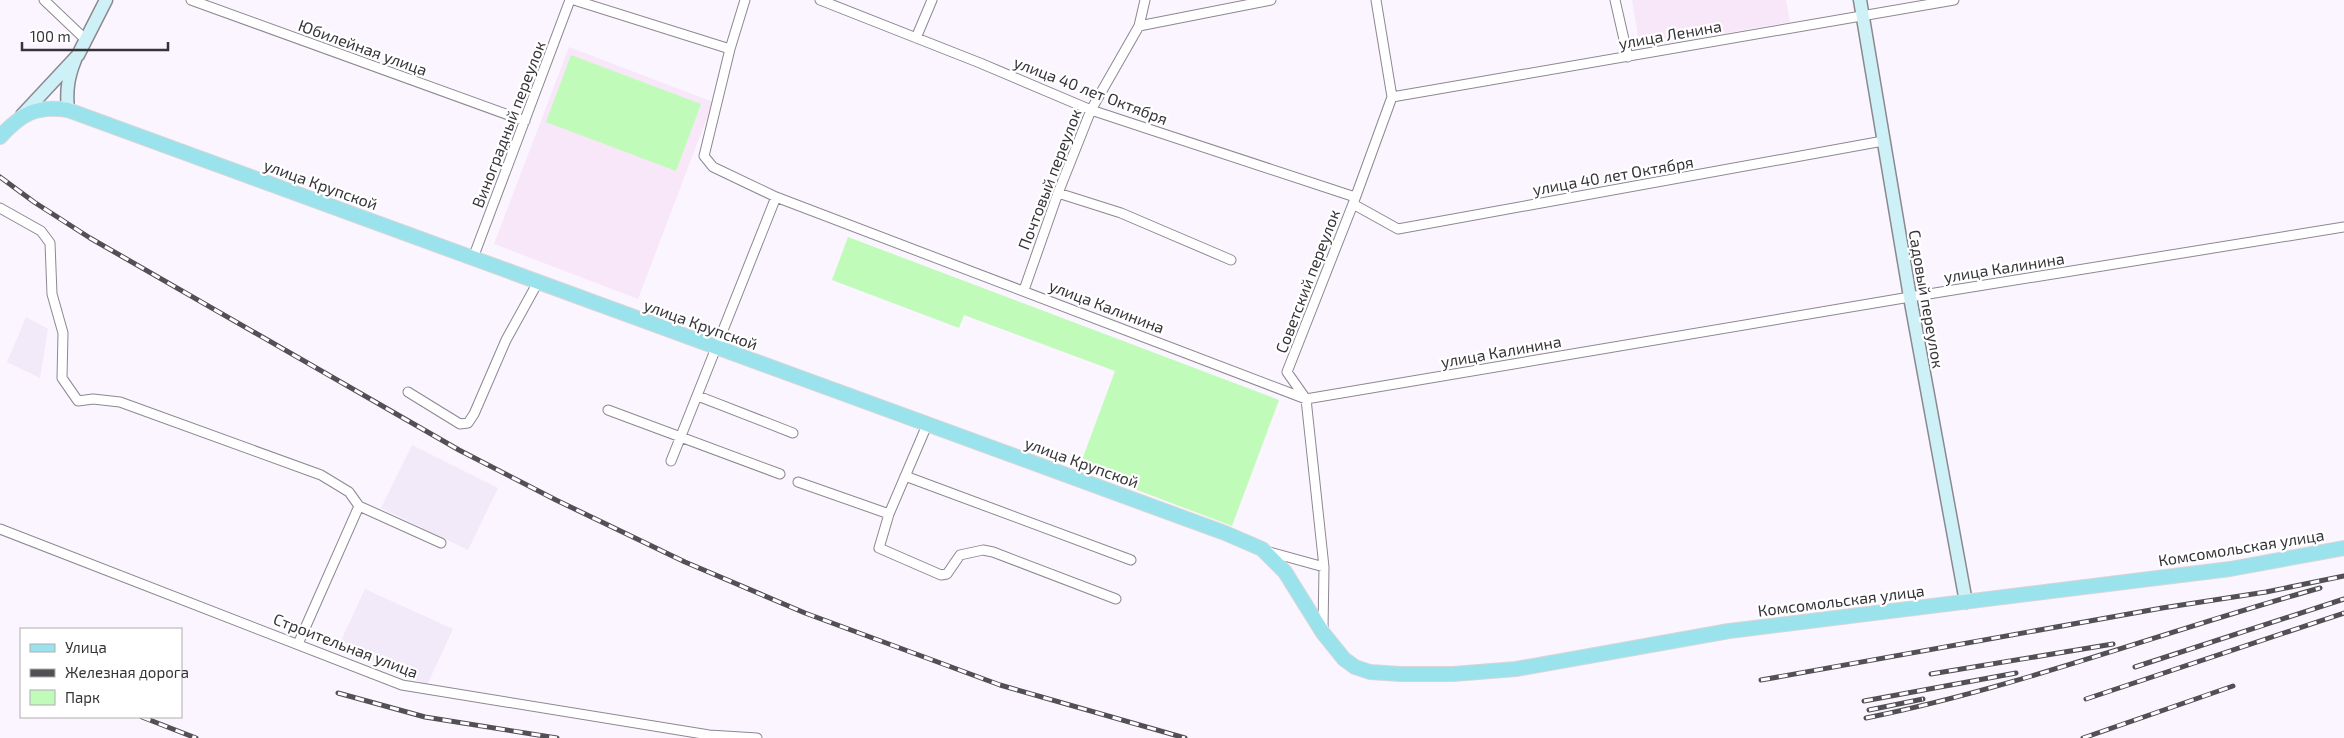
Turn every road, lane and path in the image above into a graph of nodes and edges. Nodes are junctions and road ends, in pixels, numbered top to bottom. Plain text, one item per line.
1 (44, 0) edge
2 (106, 0) edge
3 (191, 0) edge
4 (570, 0) edge
5 (745, 0) edge
6 (820, 0) edge
7 (932, 0) edge
8 (1146, 0) edge
9 (1272, 0) edge
10 (1376, 0) edge
11 (1615, 0) edge
12 (1860, 0) edge
13 (1954, 0) edge
14 (581, 1) edge
15 (1863, 17) junction
16 (1140, 26) junction
17 (916, 38) junction
18 (86, 40) junction
19 (730, 48) junction
20 (78, 56) junction
21 (1628, 57) junction
22 (1392, 97) junction
23 (68, 110) junction
24 (1092, 110) junction
25 (22, 115) junction
26 (525, 122) junction
27 (1, 135) edge
28 (1883, 141) junction
29 (1058, 193) junction
30 (776, 197) junction
31 (1354, 201) junction
32 (0, 208) edge
33 (2344, 227) edge
34 (473, 258) junction
35 (1231, 260) dead end
36 (538, 282) junction
37 (1024, 290) junction
38 (1910, 297) junction
39 (718, 348) junction
40 (408, 392) dead end
41 (698, 396) junction
42 (1306, 400) junction
43 (608, 410) dead end
44 (927, 425) junction
45 (792, 433) dead end
46 (681, 436) junction
47 (671, 461) dead end
48 (780, 474) dead end
49 (905, 476) junction
50 (798, 482) dead end
51 (359, 506) junction
52 (889, 514) junction
53 (0, 529) edge
54 (441, 543) dead end
55 (2344, 548) edge
56 (1262, 549) junction
57 (1131, 560) dead end
58 (1324, 567) junction
59 (1116, 599) dead end
60 (1966, 602) junction
61 (1322, 634) junction
62 (298, 644) junction
63 (1344, 659) joint
64 (757, 738) edge

1 - 18 street
2 - 18 street
3 - 26 street, Юбилейная улица
4 - 26 street, Виноградный переулок
5 - 19 street
6 - 17 street, улица 40 лет Октября
7 - 17 street
8 - 16 street, Почтовый переулок
9 - 16 street
10 - 22 street, Советский переулок
11 - 21 street
12 - 15 street, Садовый переулок
13 - 15 street, улица Ленина
14 - 19 street
15 - 21 street, улица Ленина
15 - 28 street, Садовый переулок
16 - 24 street, Почтовый переулок
17 - 24 street, улица 40 лет Октября
18 - 20 street
19 - 30 street, улица Калинина
20 - 23 street
20 - 25 street
21 - 22 street, улица Ленина
22 - 31 street, Советский переулок
23 - 25 main road, улица Крупской
23 - 34 main road, улица Крупской
24 - 29 street, Почтовый переулок
24 - 31 street, улица 40 лет Октября
25 - 27 main road
26 - 34 street, Виноградный переулок
28 - 31 street, улица 40 лет Октября
28 - 38 street, Садовый переулок
29 - 35 street
29 - 37 street, Почтовый переулок
30 - 37 street, улица Калинина
30 - 39 street
31 - 42 street, Советский переулок
32 - 51 street
33 - 38 street, улица Калинина
34 - 36 main road, улица Крупской
36 - 39 main road, улица Крупской
36 - 40 street
37 - 42 street, улица Калинина
38 - 42 street, улица Калинина
38 - 60 street, Садовый переулок
39 - 41 street
39 - 44 main road, улица Крупской
41 - 45 street
41 - 46 street
42 - 58 street, Советский переулок
43 - 46 street
44 - 49 street
44 - 56 main road, улица Крупской
46 - 47 street
46 - 48 street
49 - 52 street
49 - 57 street
50 - 52 street
51 - 54 street
51 - 62 street
52 - 59 street
53 - 62 street, Строительная улица
55 - 60 main road, Комсомольская улица
56 - 58 street
56 - 61 main road, улица Крупской
58 - 61 street, Советский переулок
60 - 63 main road, Комсомольская улица
61 - 63 main road, улица Крупской
62 - 64 street, Строительная улица

